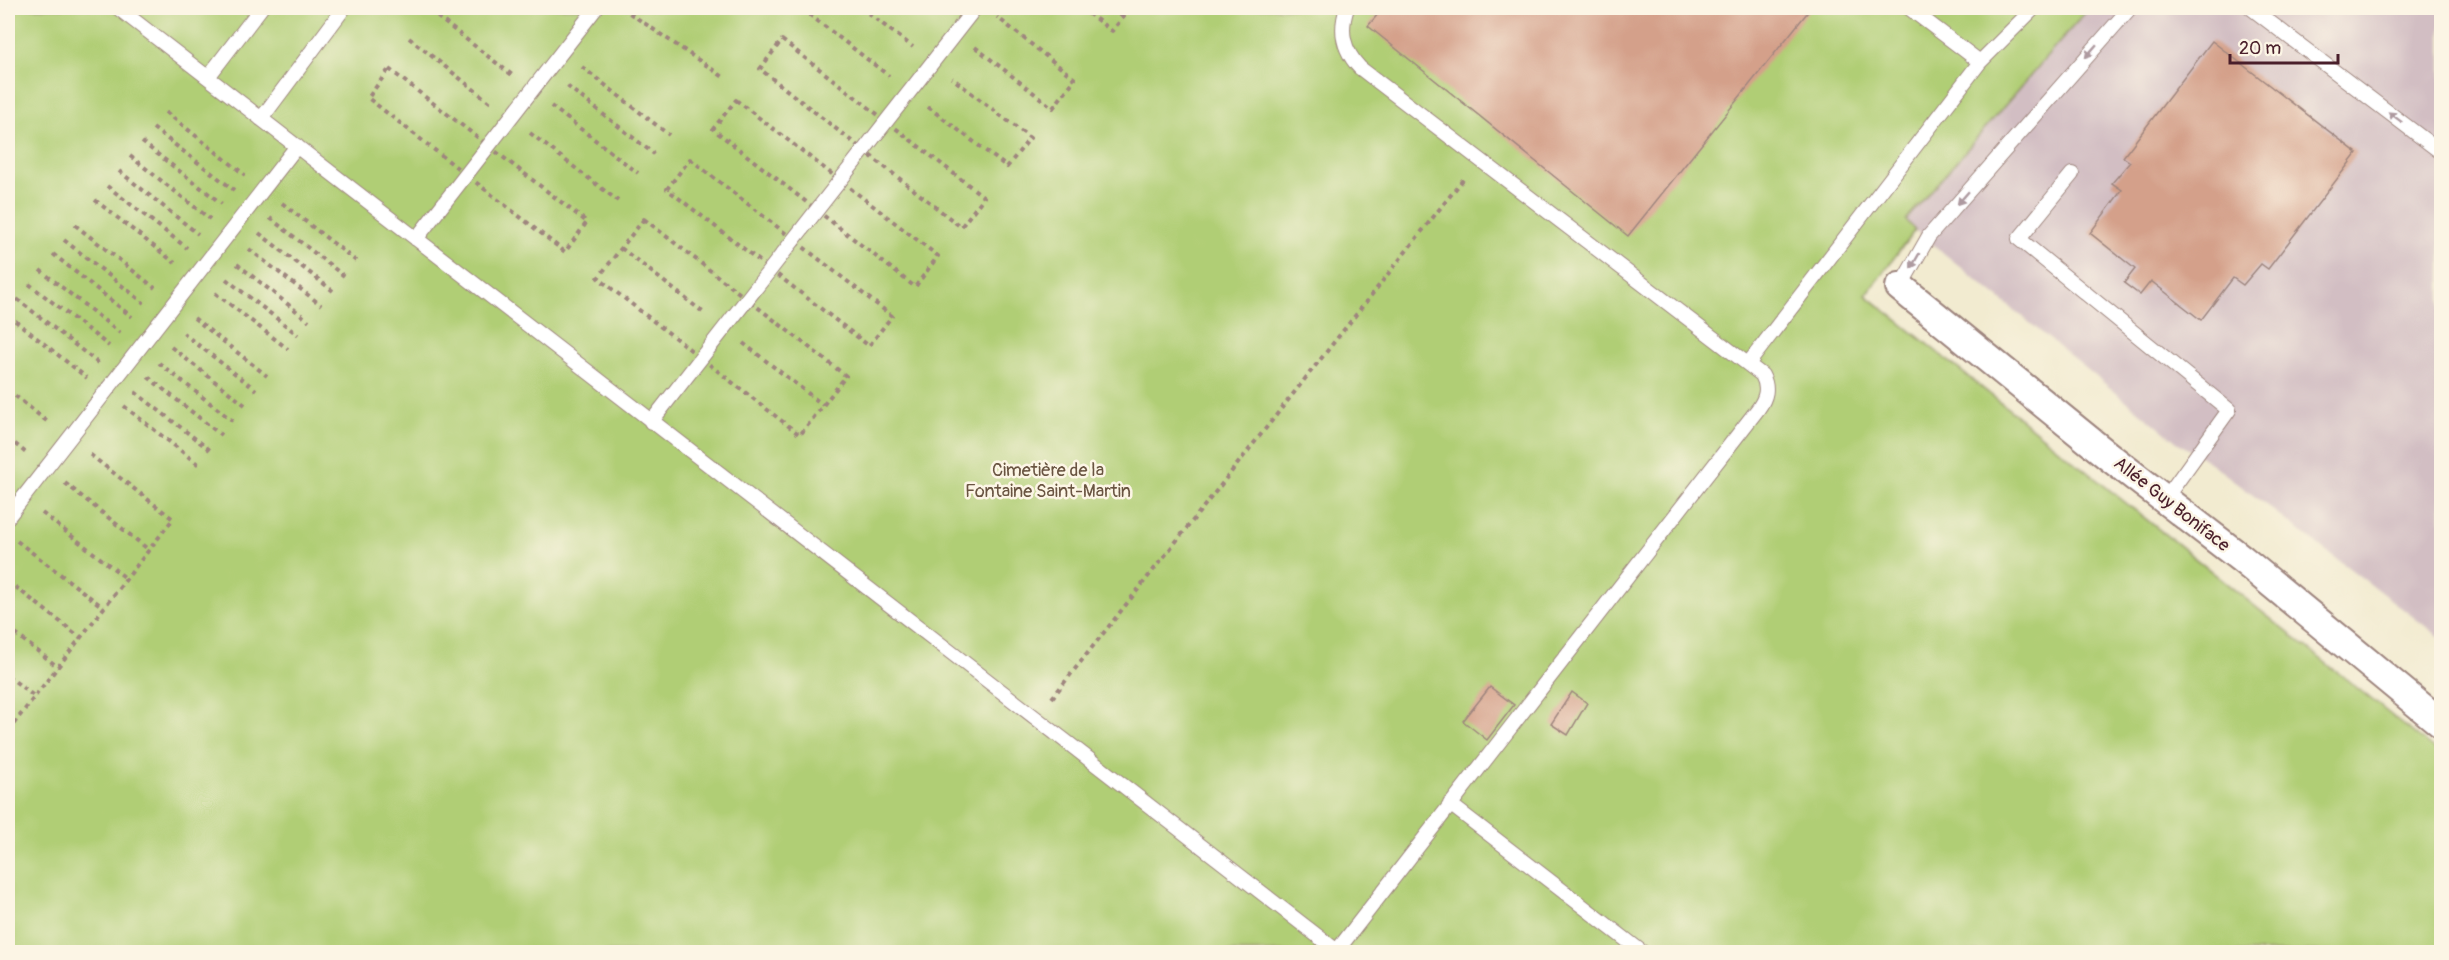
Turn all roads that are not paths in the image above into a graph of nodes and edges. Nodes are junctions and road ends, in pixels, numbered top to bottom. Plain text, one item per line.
1 (118, 8) edge
2 (261, 8) edge
3 (344, 8) edge
4 (596, 8) edge
5 (975, 8) edge
6 (1347, 8) edge
7 (1910, 8) edge
8 (2034, 8) edge
9 (2130, 8) edge
10 (2251, 8) edge
11 (1980, 62) junction
12 (208, 77) junction
13 (261, 119) junction
14 (297, 146) junction
15 (2442, 153) edge
16 (2072, 174) dead end
17 (416, 239) junction
18 (1900, 287) joint
19 (1748, 364) junction
20 (651, 422) junction
21 (2164, 499) junction
22 (8, 518) edge
23 (2442, 724) edge
24 (1450, 804) junction
25 (1336, 952) edge
26 (1642, 952) edge

1 - 12 lane
2 - 12 lane
3 - 13 lane
4 - 17 lane
5 - 20 lane
6 - 19 lane
7 - 11 lane
8 - 11 lane
9 -> 18 lane
15 -> 10 lane
11 - 19 lane
12 - 13 lane
13 - 14 lane
14 - 17 lane
14 - 22 lane
16 - 21 lane
17 - 20 lane
18 - 21 street, Allée Guy Boniface
19 - 24 lane
20 - 25 lane
21 - 23 street, Allée Guy Boniface
24 - 25 lane
24 - 26 lane

